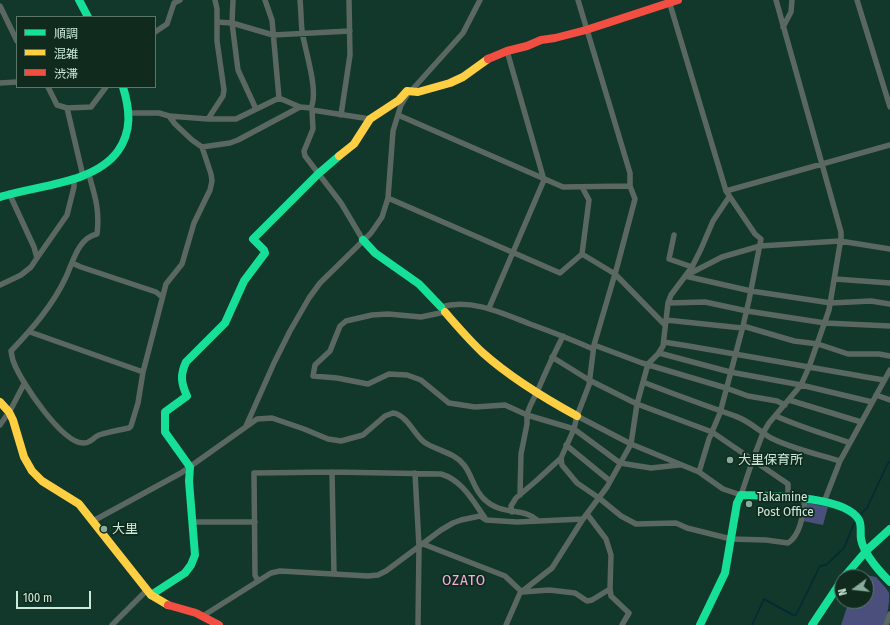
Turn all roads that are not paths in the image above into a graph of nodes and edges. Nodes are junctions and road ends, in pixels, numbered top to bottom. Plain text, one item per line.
1 (79, 0) edge
2 (180, 0) edge
3 (215, 0) edge
4 (232, 0) edge
5 (265, 0) edge
6 (300, 0) edge
7 (349, 0) edge
8 (480, 0) edge
9 (578, 0) edge
10 (678, 0) edge
11 (776, 0) edge
12 (792, 0) edge
13 (856, 0) edge
14 (669, 2) edge
15 (0, 6) edge
16 (87, 16) edge
17 (217, 22) junction
18 (232, 24) junction
19 (783, 27) junction
20 (586, 30) junction
21 (156, 31) edge
22 (350, 31) junction
23 (302, 32) junction
24 (273, 35) junction
25 (16, 38) edge
26 (507, 51) junction
27 (16, 82) edge
28 (0, 83) edge
29 (48, 88) edge
30 (105, 88) edge
31 (123, 88) edge
32 (410, 91) junction
33 (279, 98) junction
34 (300, 107) junction
35 (890, 107) edge
36 (67, 108) junction
37 (256, 109) junction
38 (311, 109) junction
39 (129, 112) junction
40 (341, 115) junction
41 (398, 115) junction
42 (169, 116) junction
43 (208, 119) junction
44 (370, 119) junction
45 (890, 144) edge
46 (202, 147) junction
47 (822, 164) junction
48 (318, 174) junction
49 (86, 175) junction
50 (74, 179) junction
51 (544, 180) junction
52 (630, 186) junction
53 (582, 187) junction
54 (9, 193) junction
55 (728, 194) junction
56 (0, 196) edge
57 (388, 198) junction
58 (674, 235) dead end
59 (362, 240) junction
60 (840, 241) junction
61 (760, 246) junction
62 (890, 249) edge
63 (513, 252) junction
64 (582, 254) junction
65 (37, 258) junction
66 (72, 263) junction
67 (692, 267) junction
68 (615, 274) junction
69 (685, 276) junction
70 (835, 279) junction
71 (890, 283) edge
72 (0, 285) edge
73 (751, 291) junction
74 (162, 297) junction
75 (668, 303) junction
76 (831, 303) junction
77 (890, 304) edge
78 (489, 308) junction
79 (443, 310) junction
80 (747, 311) junction
81 (666, 322) junction
82 (825, 323) junction
83 (890, 326) edge
84 (742, 327) junction
85 (30, 332) junction
86 (563, 336) junction
87 (664, 342) junction
88 (818, 344) junction
89 (594, 347) junction
90 (659, 353) junction
91 (736, 353) junction
92 (890, 356) edge
93 (552, 357) junction
94 (648, 364) junction
95 (809, 367) junction
96 (890, 370) edge
97 (143, 372) junction
98 (730, 372) junction
99 (589, 380) junction
100 (884, 380) junction
101 (643, 382) junction
102 (24, 384) junction
103 (801, 385) junction
104 (726, 388) junction
105 (537, 392) junction
106 (876, 395) junction
107 (890, 400) edge
108 (0, 402) edge
109 (787, 402) junction
110 (872, 402) junction
111 (638, 404) junction
112 (720, 411) junction
113 (10, 412) junction
114 (526, 415) junction
115 (577, 416) junction
116 (776, 416) junction
117 (861, 422) junction
118 (0, 425) edge
119 (246, 426) junction
120 (574, 429) junction
121 (712, 432) junction
122 (763, 432) junction
123 (850, 443) junction
124 (631, 444) junction
125 (566, 445) junction
126 (561, 458) junction
127 (753, 459) junction
128 (840, 461) junction
129 (620, 464) junction
130 (681, 465) junction
131 (190, 466) junction
132 (332, 472) junction
133 (414, 472) junction
134 (699, 472) junction
135 (610, 481) junction
136 (520, 495) junction
137 (741, 495) junction
138 (599, 498) junction
139 (788, 498) junction
140 (805, 499) junction
141 (824, 502) junction
142 (512, 512) junction
143 (585, 516) junction
144 (486, 520) junction
145 (537, 520) junction
146 (93, 521) junction
147 (193, 522) junction
148 (255, 522) junction
149 (890, 530) edge
150 (731, 540) junction
151 (421, 545) junction
152 (867, 550) junction
153 (851, 569) edge
154 (334, 574) junction
155 (258, 581) junction
156 (890, 582) edge
157 (610, 589) junction
158 (522, 592) junction
159 (834, 592) edge
160 (149, 593) junction
161 (890, 614) edge
162 (205, 617) junction
163 (112, 625) edge
164 (219, 625) edge
165 (418, 625) edge
166 (506, 625) edge
167 (622, 625) edge
168 (700, 625) edge
169 (812, 625) edge
170 (886, 625) edge

1 - 16 street
2 - 21 street
3 - 17 street
4 - 18 street
5 - 24 street
6 - 23 street
7 - 22 street
8 - 32 street
9 - 20 street
10 - 14 street
11 - 19 street
12 - 19 street
13 - 35 street
14 - 20 street
14 - 55 street
15 - 25 street
17 - 18 street
17 - 43 street
18 - 24 street
18 - 37 street
19 - 47 street
20 - 26 street
20 - 52 street
22 - 23 street
22 - 40 street
23 - 24 street
23 - 38 street
24 - 33 street
26 - 32 street
26 - 51 street
27 - 28 street
29 - 36 street
30 - 36 street
31 - 39 street
32 - 41 street
32 - 44 street
33 - 34 street
33 - 37 street
34 - 38 street
34 - 46 street
36 - 49 street
37 - 43 street
38 - 40 street
38 - 48 street
39 - 42 street
39 - 49 street
40 - 44 street
41 - 51 street
41 - 57 street
42 - 43 street
42 - 46 street
44 - 48 street
45 - 47 street
46 - 74 street
47 - 55 street
47 - 60 street
48 - 59 street
48 - 131 street
49 - 50 street
49 - 66 street
50 - 54 street
50 - 65 street
51 - 53 street
51 - 63 street
52 - 53 street
52 - 68 street
53 - 64 street
54 - 56 street
54 - 65 street
55 - 61 street
55 - 67 street
57 - 59 street
57 - 63 street
58 - 67 street
59 - 79 street
59 - 119 street
60 - 61 street
60 - 62 street
60 - 70 street
61 - 69 street
61 - 73 street
63 - 64 street
63 - 78 street
64 - 68 street
65 - 72 street
66 - 74 street
66 - 85 street
67 - 69 street
68 - 81 street
68 - 89 street
69 - 73 street
69 - 75 street
70 - 71 street
70 - 76 street
73 - 76 street
73 - 80 street
74 - 97 street
75 - 80 street
75 - 81 street
76 - 77 street
76 - 82 street
78 - 79 street
78 - 86 street
79 - 105 street
79 - 114 street
80 - 82 street
80 - 84 street
81 - 84 street
81 - 87 street
82 - 83 street
82 - 88 street
84 - 88 street
84 - 91 street
85 - 97 street
85 - 102 street
86 - 89 street
86 - 93 street
87 - 90 street
87 - 91 street
88 - 92 street
88 - 95 street
89 - 94 street
89 - 99 street
90 - 94 street
90 - 98 street
91 - 95 street
91 - 98 street
93 - 99 street
93 - 105 street
94 - 101 street
94 - 104 street
95 - 100 street
95 - 103 street
96 - 100 street
97 - 102 street
98 - 103 street
98 - 104 street
99 - 111 street
99 - 115 street
100 - 106 street
101 - 111 street
101 - 112 street
102 - 113 street
103 - 109 street
103 - 110 street
104 - 109 street
104 - 112 street
105 - 114 street
105 - 115 street
106 - 107 street
106 - 110 street
108 - 113 street
109 - 116 street
109 - 117 street
110 - 117 street
111 - 121 street
111 - 124 street
112 - 121 street
112 - 122 street
113 - 118 street
113 - 146 street
114 - 120 street
114 - 136 street
115 - 120 street
115 - 124 street
116 - 122 street
116 - 123 street
117 - 123 street
119 - 131 street
119 - 142 street
120 - 125 street
120 - 129 street
121 - 127 street
121 - 134 street
122 - 127 street
122 - 128 street
123 - 128 street
124 - 129 street
124 - 130 street
125 - 126 street
125 - 135 street
126 - 136 street
126 - 138 street
127 - 137 street
127 - 139 street
128 - 141 street
129 - 130 street
129 - 135 street
130 - 134 street
131 - 146 street
131 - 147 street
132 - 133 street
132 - 148 street
132 - 154 street
133 - 144 street
133 - 151 street
134 - 137 street
135 - 138 street
136 - 142 street
137 - 139 street
137 - 150 street
138 - 143 street
138 - 150 street
139 - 140 street
140 - 141 street
140 - 150 street
141 - 152 street
142 - 145 street
143 - 145 street
143 - 157 street
143 - 158 street
144 - 145 street
144 - 151 street
146 - 160 street
147 - 148 street
147 - 160 street
148 - 155 street
149 - 152 street
150 - 168 street
151 - 154 street
151 - 158 street
151 - 165 street
152 - 153 street
152 - 156 street
154 - 155 street
155 - 162 street
157 - 158 street
157 - 167 street
158 - 166 street
159 - 169 street
160 - 162 street
160 - 163 street
161 - 170 street
162 - 164 street

